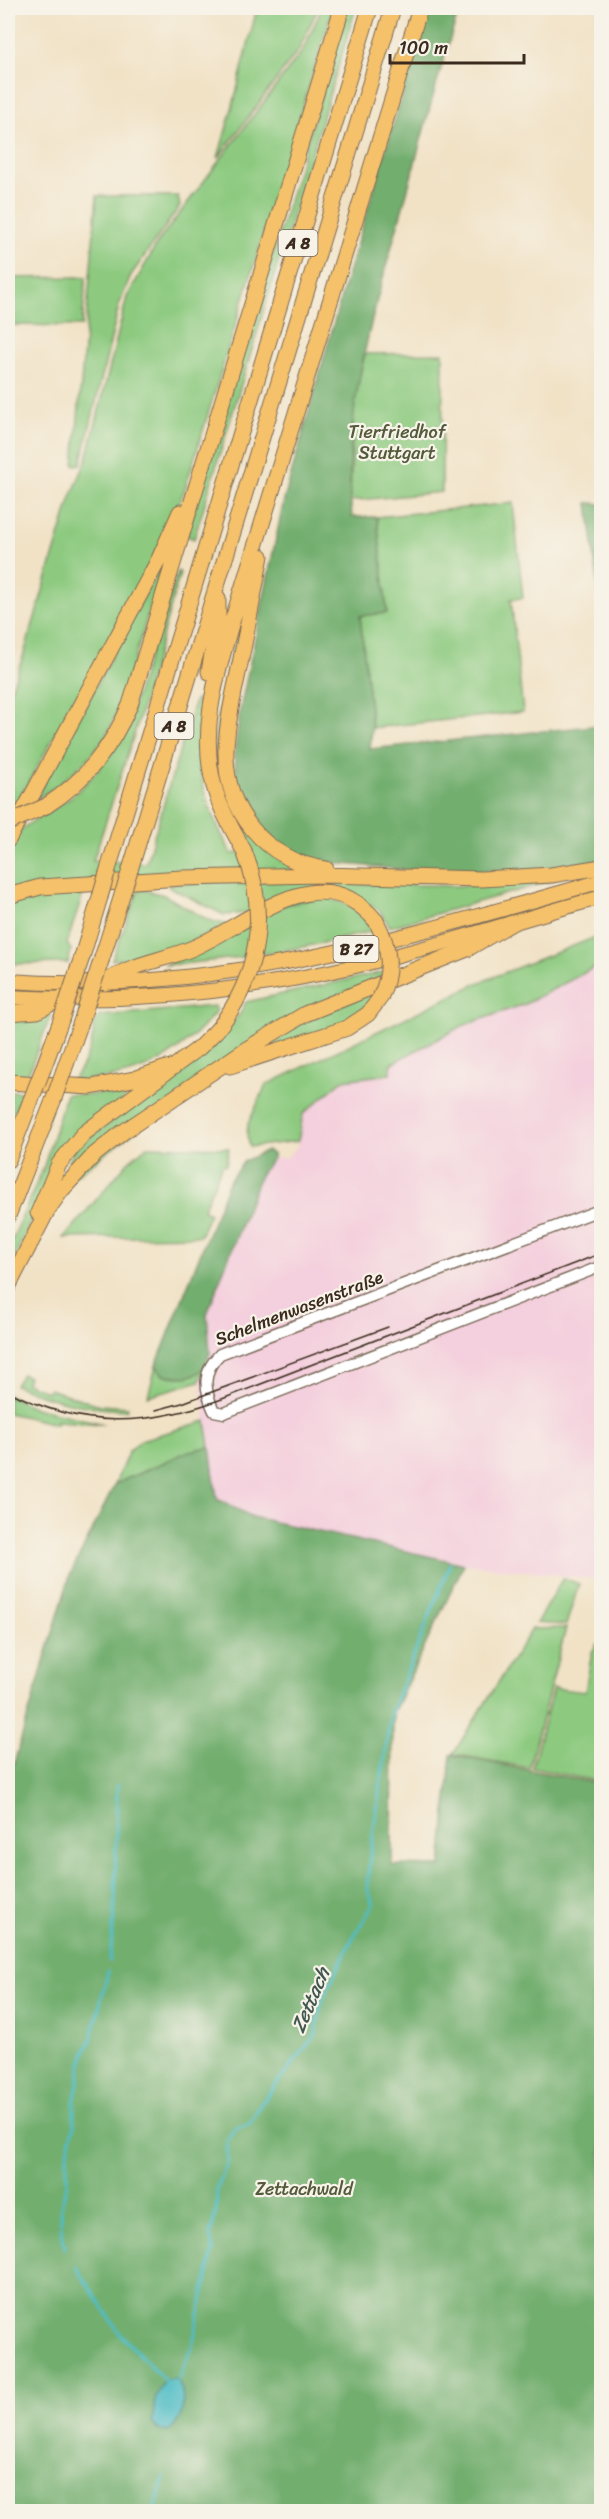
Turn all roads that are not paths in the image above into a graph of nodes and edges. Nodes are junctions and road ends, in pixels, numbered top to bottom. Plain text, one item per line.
1 (342, 8) edge
2 (370, 8) edge
3 (393, 8) edge
4 (420, 8) edge
5 (196, 490) junction
6 (266, 511) junction
7 (218, 582) junction
8 (212, 699) junction
9 (10, 825) edge
10 (8, 840) edge
11 (602, 867) edge
12 (364, 878) junction
13 (602, 881) edge
14 (8, 896) edge
15 (602, 897) edge
16 (512, 923) junction
17 (8, 981) edge
18 (105, 983) junction
19 (8, 997) edge
20 (62, 998) junction
21 (8, 1013) edge
22 (178, 1064) junction
23 (213, 1071) junction
24 (8, 1082) edge
25 (8, 1160) edge
26 (602, 1209) edge
27 (8, 1216) edge
28 (602, 1266) edge
29 (16, 1269) junction
30 (8, 1287) edge

1 - 5 highway, A 8
2 - 25 highway, A 8, bridge
3 - 7 highway, A 8
4 - 6 highway, A 8
5 - 9 highway, A 8
5 - 9 highway, bridge
6 - 8 highway, A 8
6 - 12 highway
7 - 8 highway, A 8
7 - 27 highway, A 8, bridge
8 - 22 highway, A 8, bridge
9 - 10 highway, A 8
11 - 12 highway
12 - 14 highway
13 - 18 highway, B 27
15 - 16 highway, B 27
16 - 20 highway, B 27
16 - 23 highway
17 - 18 highway, B 27
18 - 23 highway, bridge
19 - 20 highway, B 27
20 - 21 highway
22 - 24 highway
22 - 29 highway, A 8
23 - 29 highway
26 - 28 street, Schelmenwasenstraße
29 - 30 highway, A 8

